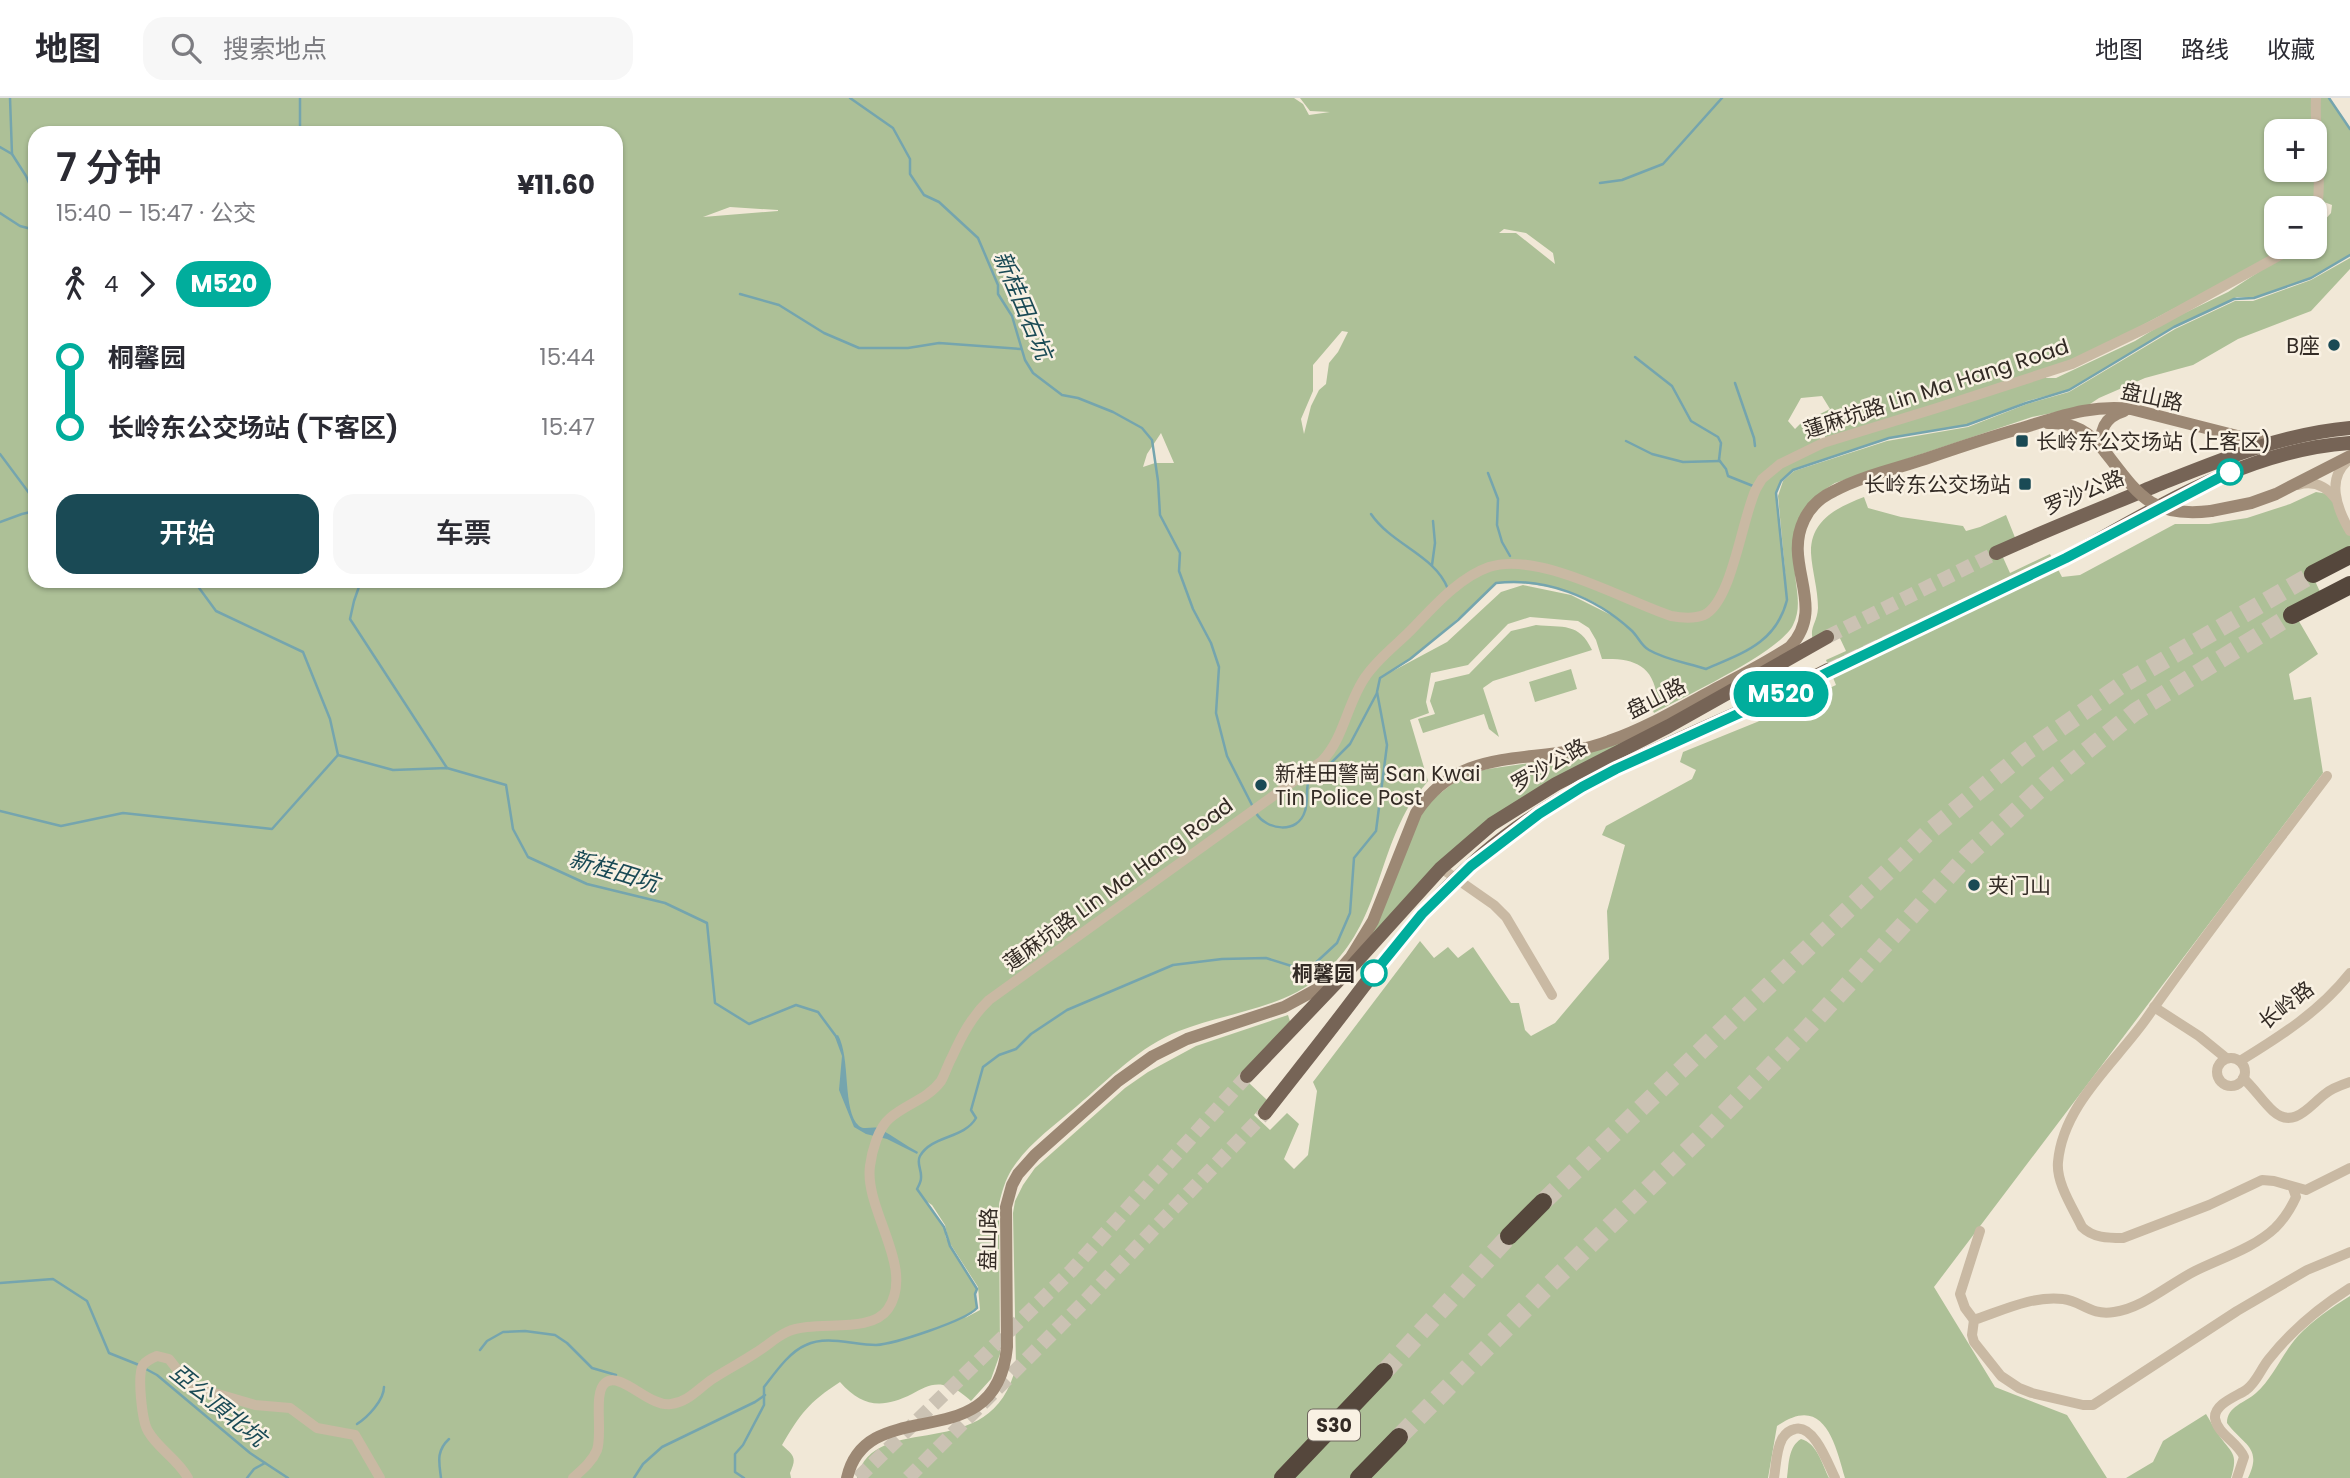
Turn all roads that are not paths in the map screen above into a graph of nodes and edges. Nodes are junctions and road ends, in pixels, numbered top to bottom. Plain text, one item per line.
1 (2316, 98) edge
2 (2318, 196) edge
3 (2273, 259) edge
4 (2131, 409) junction
5 (2022, 428) junction
6 (2350, 428) edge
7 (2275, 442) junction
8 (2350, 443) edge
9 (2106, 453) junction
10 (2350, 457) edge
11 (2282, 491) junction
12 (2337, 503) junction
13 (2350, 531) edge
14 (1996, 553) tunnel mouth
15 (2350, 555) edge
16 (2066, 558) tunnel mouth
17 (2313, 574) tunnel mouth
18 (2350, 585) edge
19 (2292, 615) tunnel mouth
20 (1828, 637) tunnel mouth
21 (1828, 670) tunnel mouth
22 (2327, 776) dead end
23 (1441, 868) junction
24 (1457, 878) junction
25 (2350, 973) edge
26 (1552, 995) dead end
27 (2154, 1007) junction
28 (2225, 1058) junction
29 (2240, 1061) junction
30 (1247, 1076) tunnel mouth
31 (2243, 1078) junction
32 (2350, 1082) edge
33 (1265, 1113) tunnel mouth
34 (2350, 1168) edge
35 (2292, 1188) junction
36 (1543, 1202) tunnel mouth
37 (1980, 1231) dead end
38 (1509, 1236) tunnel mouth
39 (2350, 1252) edge
40 (2350, 1288) edge
41 (1974, 1320) junction
42 (1384, 1372) tunnel mouth
43 (1399, 1437) tunnel mouth
44 (188, 1478) edge
45 (380, 1478) edge
46 (573, 1478) edge
47 (847, 1478) edge
48 (1283, 1478) edge
49 (1359, 1478) edge
50 (1774, 1478) edge
51 (1835, 1478) edge
52 (2237, 1478) edge

1 - 2 street
3 - 46 street, 蓮麻坑路 Lin Ma Hang Road
4 - 5 main road, 盘山路
4 - 7 main road, 盘山路
4 - 9 main road
5 - 9 main road, 盘山路
5 - 47 main road, 盘山路
6 - 7 main road, 罗沙公路
7 - 14 main road, 罗沙公路
8 - 16 main road
9 - 11 main road, 盘山路, bridge
10 - 11 main road
10 - 12 street
11 - 12 street
12 - 13 street
15 - 17 highway
18 - 19 highway
20 - 23 main road, 罗沙公路
21 - 24 main road, 罗沙公路
22 - 27 street
23 - 24 street
23 - 30 main road, 罗沙公路
24 - 26 street
24 - 33 main road, 罗沙公路
25 - 29 street, 长岭路
27 - 28 street
27 - 35 street
28 - 29 street
28 - 31 street
29 - 31 street
31 - 32 street
34 - 35 street
35 - 41 street
36 - 38 highway
37 - 41 street
39 - 41 street
40 - 52 street
42 - 48 highway, S30
43 - 49 highway, S30
44 - 45 street
50 - 51 street

